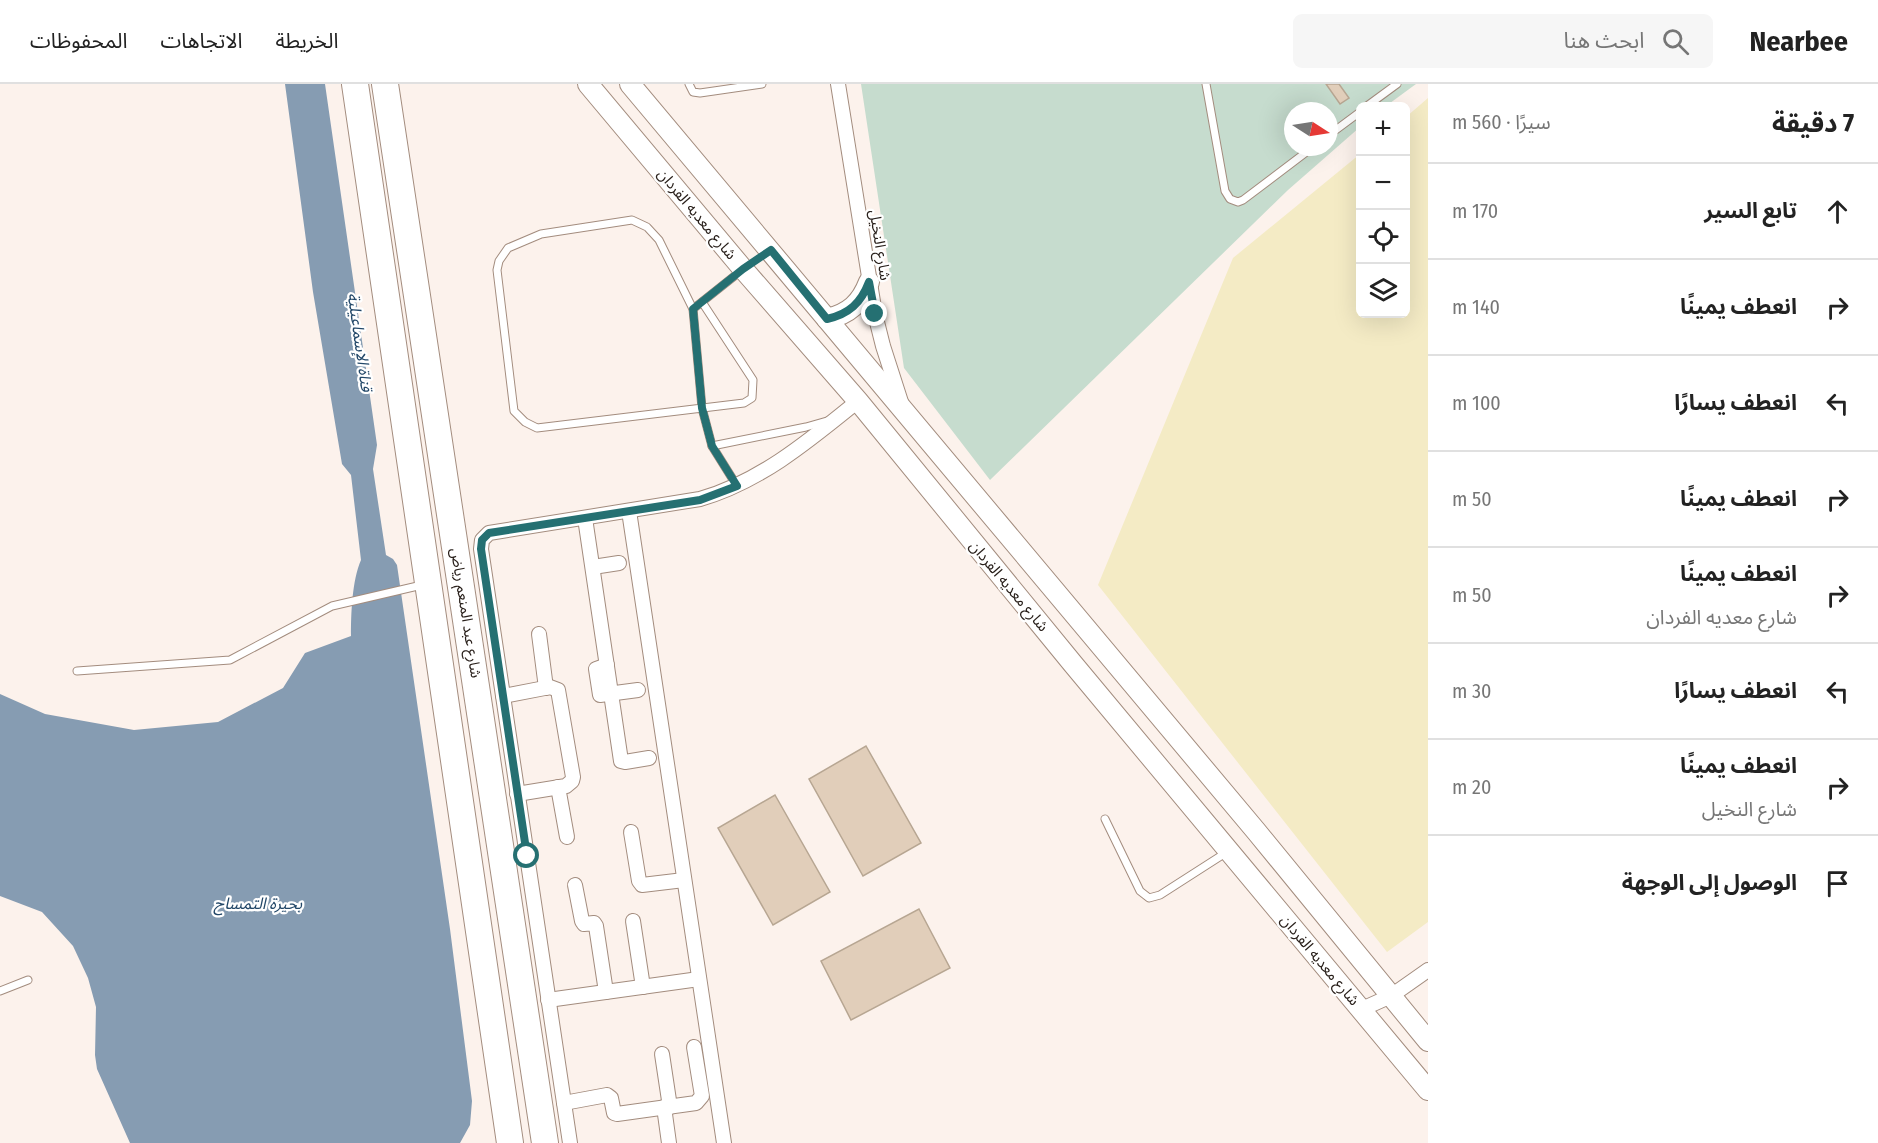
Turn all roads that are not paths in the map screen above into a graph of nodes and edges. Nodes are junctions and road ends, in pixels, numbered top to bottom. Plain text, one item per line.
1 (355, 84) edge
2 (588, 84) edge
3 (630, 84) edge
4 (689, 84) edge
5 (762, 84) edge
6 (838, 84) edge
7 (1206, 84) edge
8 (1397, 84) edge
9 (389, 89) edge
10 (1372, 102) edge
11 (1356, 115) edge
12 (1338, 128) edge
13 (1302, 156) edge
14 (771, 250) junction
15 (743, 269) junction
16 (869, 282) junction
17 (702, 302) junction
18 (693, 309) junction
19 (827, 319) junction
20 (858, 401) junction
21 (702, 408) junction
22 (903, 408) junction
23 (838, 417) junction
24 (712, 446) junction
25 (737, 486) junction
26 (986, 509) junction
27 (629, 511) junction
28 (585, 518) junction
29 (452, 521) junction
30 (419, 525) junction
31 (962, 530) junction
32 (619, 563) dead end
33 (593, 567) junction
34 (428, 584) junction
35 (539, 634) dead end
36 (1097, 643) junction
37 (1073, 664) junction
38 (77, 671) dead end
39 (546, 688) junction
40 (638, 690) dead end
41 (611, 694) junction
42 (503, 696) junction
43 (648, 758) dead end
44 (558, 787) junction
45 (518, 794) junction
46 (1104, 819) dead end
47 (1256, 831) junction
48 (631, 832) dead end
49 (567, 837) dead end
50 (1229, 851) junction
51 (684, 880) junction
52 (575, 885) dead end
53 (633, 921) dead end
54 (1428, 970) edge
55 (28, 980) dead end
56 (699, 980) junction
57 (643, 987) junction
58 (0, 991) edge
59 (606, 992) junction
60 (1391, 996) junction
61 (549, 1000) junction
62 (1362, 1009) junction
63 (1428, 1041) edge
64 (694, 1047) dead end
65 (662, 1054) dead end
66 (1428, 1090) edge
67 (564, 1103) junction
68 (667, 1107) junction
69 (510, 1143) edge
70 (545, 1143) edge
71 (570, 1143) edge
72 (669, 1143) edge
73 (724, 1143) edge

1 - 30 highway
2 - 15 street, شارع معديه الفردان
3 - 14 street, شارع معديه الفردان
4 - 5 lane
6 - 16 street, شارع النخيل
7 - 13 lane
8 - 10 lane
9 - 29 highway, شارع عبد المنعم رياض
11 - 12 lane
14 - 15 street
14 - 19 street, شارع معديه الفردان
15 - 17 lane
15 - 20 street, شارع معديه الفردان
16 - 19 street
16 - 22 street, شارع النخيل
17 - 18 lane
17 - 21 lane
18 - 21 lane
18 - 21 lane
19 - 22 street, شارع معديه الفردان
20 - 23 street
20 - 31 street, شارع معديه الفردان
21 - 24 lane
22 - 26 street, شارع معديه الفردان
23 - 24 lane
23 - 25 street
24 - 25 lane
25 - 27 street
26 - 31 street
26 - 36 street, شارع معديه الفردان
27 - 28 street
27 - 51 street
28 - 33 street
28 - 42 street
29 - 30 highway
29 - 70 highway, شارع عبد المنعم رياض
30 - 34 highway
31 - 37 street, شارع معديه الفردان
32 - 33 street
33 - 41 street
34 - 38 lane
34 - 69 highway
35 - 39 street
36 - 37 street
36 - 47 street, شارع معديه الفردان
37 - 50 street, شارع معديه الفردان
39 - 42 street
39 - 44 street
40 - 41 street
41 - 43 street
42 - 45 street
44 - 45 street
44 - 49 street
45 - 61 street
46 - 50 lane
47 - 50 street
47 - 60 street, شارع معديه الفردان
48 - 51 street
50 - 62 street, شارع معديه الفردان
51 - 56 street
52 - 59 street
53 - 57 street
54 - 60 street
55 - 58 lane
56 - 57 street
56 - 73 street
57 - 59 street
59 - 61 street
60 - 62 street
60 - 63 street, شارع معديه الفردان
61 - 67 street
62 - 66 street, شارع معديه الفردان
64 - 68 street
65 - 68 street
67 - 68 street
67 - 71 street
68 - 72 street

